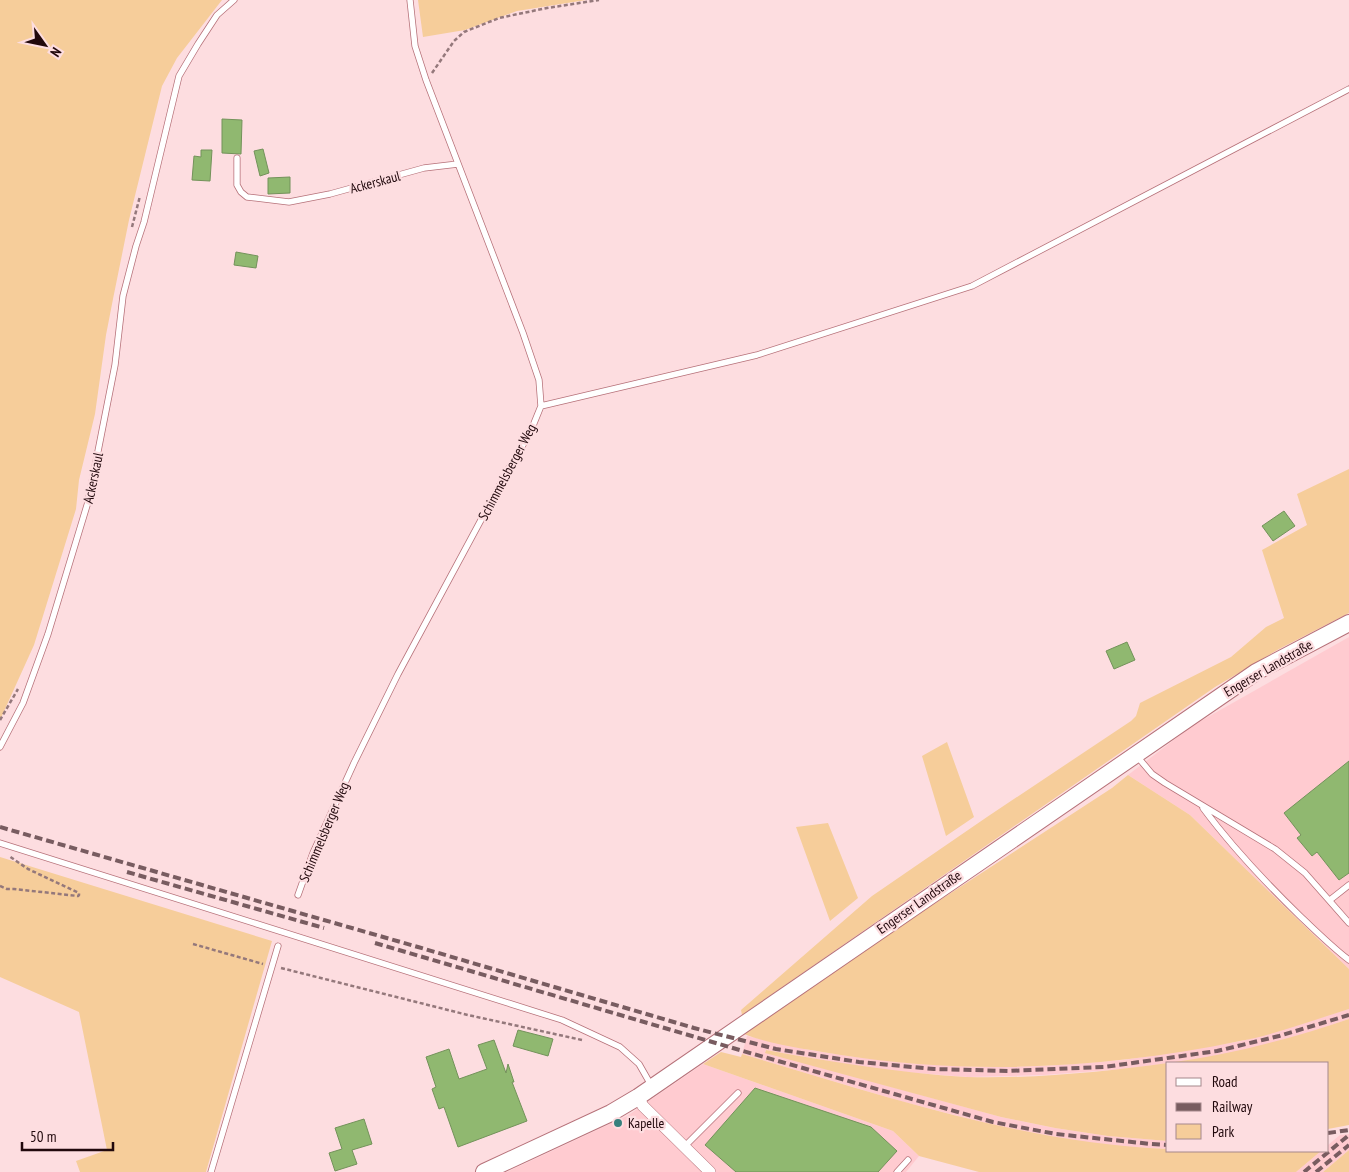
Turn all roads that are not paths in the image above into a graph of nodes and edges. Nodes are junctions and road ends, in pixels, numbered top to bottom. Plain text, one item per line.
1 (234, 0) edge
2 (410, 0) edge
3 (1349, 89) edge
4 (237, 158) dead end
5 (458, 164) junction
6 (541, 406) junction
7 (1349, 623) edge
8 (0, 747) edge
9 (1135, 754) junction
10 (1200, 804) junction
11 (0, 843) edge
12 (1349, 885) edge
13 (298, 895) dead end
14 (1330, 900) junction
15 (1349, 923) edge
16 (278, 946) dead end
17 (1349, 960) edge
18 (652, 1086) junction
19 (738, 1093) dead end
20 (638, 1097) junction
21 (685, 1146) junction
22 (908, 1160) dead end
23 (211, 1172) edge
24 (484, 1172) edge
25 (710, 1172) edge
26 (898, 1172) edge

1 - 8 lane, Ackerskaul
2 - 5 lane, Schimmelsberger Weg
3 - 6 lane
4 - 5 lane, Ackerskaul
5 - 6 lane, Schimmelsberger Weg
6 - 13 lane, Schimmelsberger Weg
7 - 9 main road, Engerser Landstraße
9 - 10 lane
9 - 18 main road, Engerser Landstraße
10 - 14 lane
10 - 17 lane
11 - 18 lane
12 - 14 lane
14 - 15 lane
16 - 23 lane
18 - 20 main road, Engerser Landstraße
19 - 21 lane
20 - 21 street
20 - 24 main road, Engerser Landstraße
21 - 25 street
22 - 26 lane

